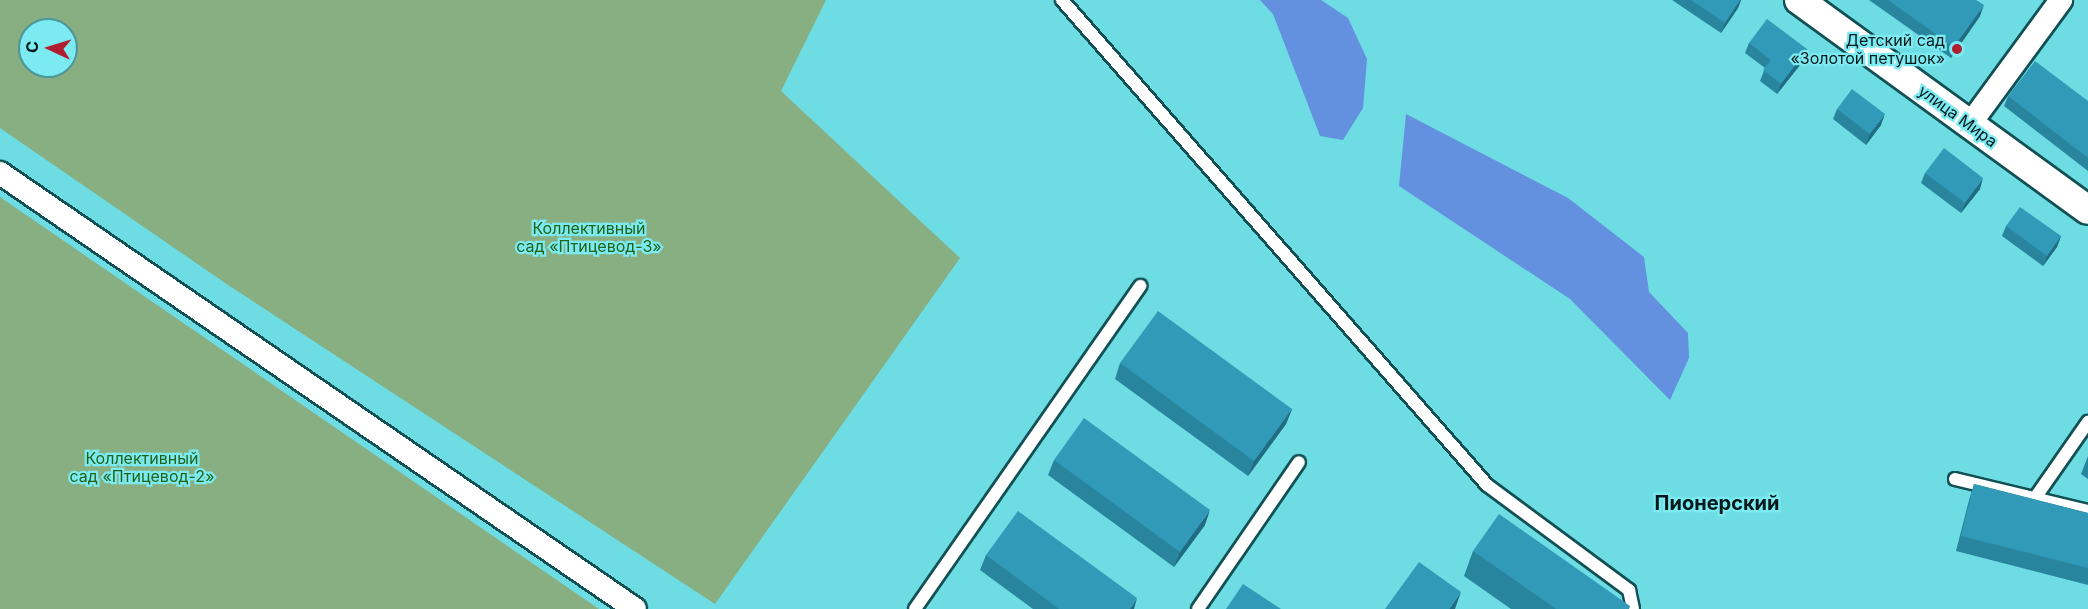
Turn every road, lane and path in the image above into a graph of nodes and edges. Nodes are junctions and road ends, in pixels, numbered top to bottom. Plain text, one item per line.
1 (1062, 0) edge
2 (1799, 0) edge
3 (2061, 0) edge
4 (1970, 124) junction
5 (0, 173) edge
6 (2088, 210) edge
7 (1140, 286) dead end
8 (2088, 422) edge
9 (1299, 462) dead end
10 (1955, 479) dead end
11 (2035, 498) junction
12 (2088, 511) edge
13 (918, 608) edge
14 (635, 609) edge
15 (1198, 609) edge
16 (1633, 609) edge

1 - 16 lane
2 - 4 street, улица Мира
3 - 4 street
4 - 6 street, улица Мира
5 - 14 street
7 - 13 lane
8 - 11 lane
9 - 15 lane
10 - 11 lane
11 - 12 lane

